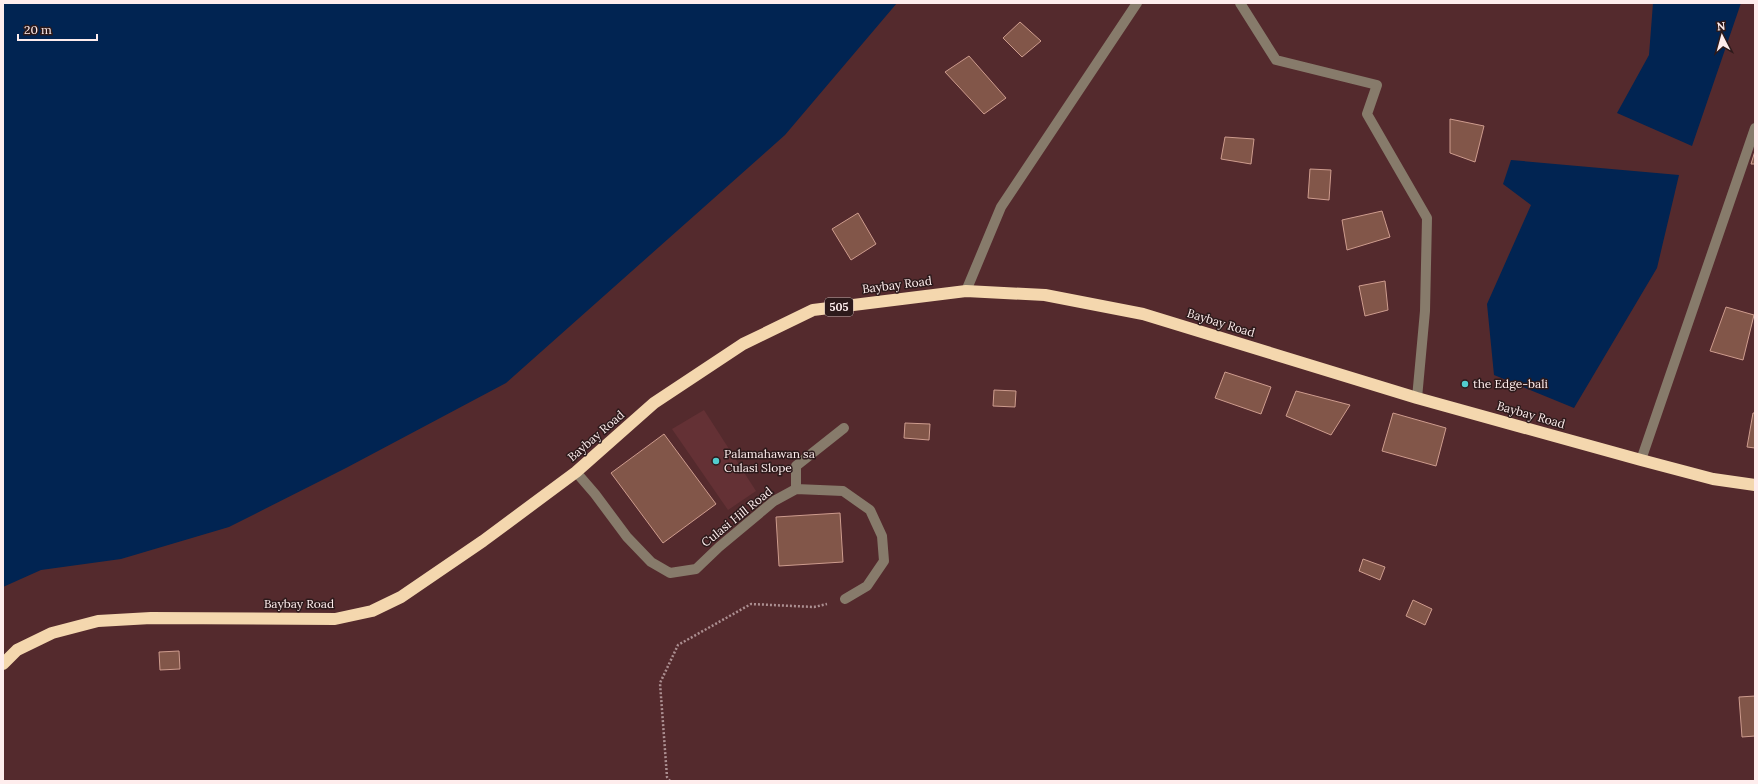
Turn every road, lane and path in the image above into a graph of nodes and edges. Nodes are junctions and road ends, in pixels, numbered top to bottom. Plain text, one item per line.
1 (1137, 3) edge
2 (1240, 3) edge
3 (1755, 128) edge
4 (966, 291) junction
5 (1417, 398) junction
6 (844, 428) dead end
7 (1641, 460) junction
8 (576, 472) junction
9 (1755, 485) edge
10 (796, 489) junction
11 (845, 599) joint
12 (3, 664) edge
13 (670, 781) edge

1 - 4 street
2 - 5 street
3 - 7 street
4 - 5 highway, Baybay Road / 505
4 - 8 highway, Baybay Road / 505
5 - 7 highway, Baybay Road / 505
6 - 10 street
7 - 9 highway, Baybay Road / 505
8 - 10 street, Culasi Hill Road
8 - 12 highway, Baybay Road / 505
10 - 11 street
11 - 13 path

